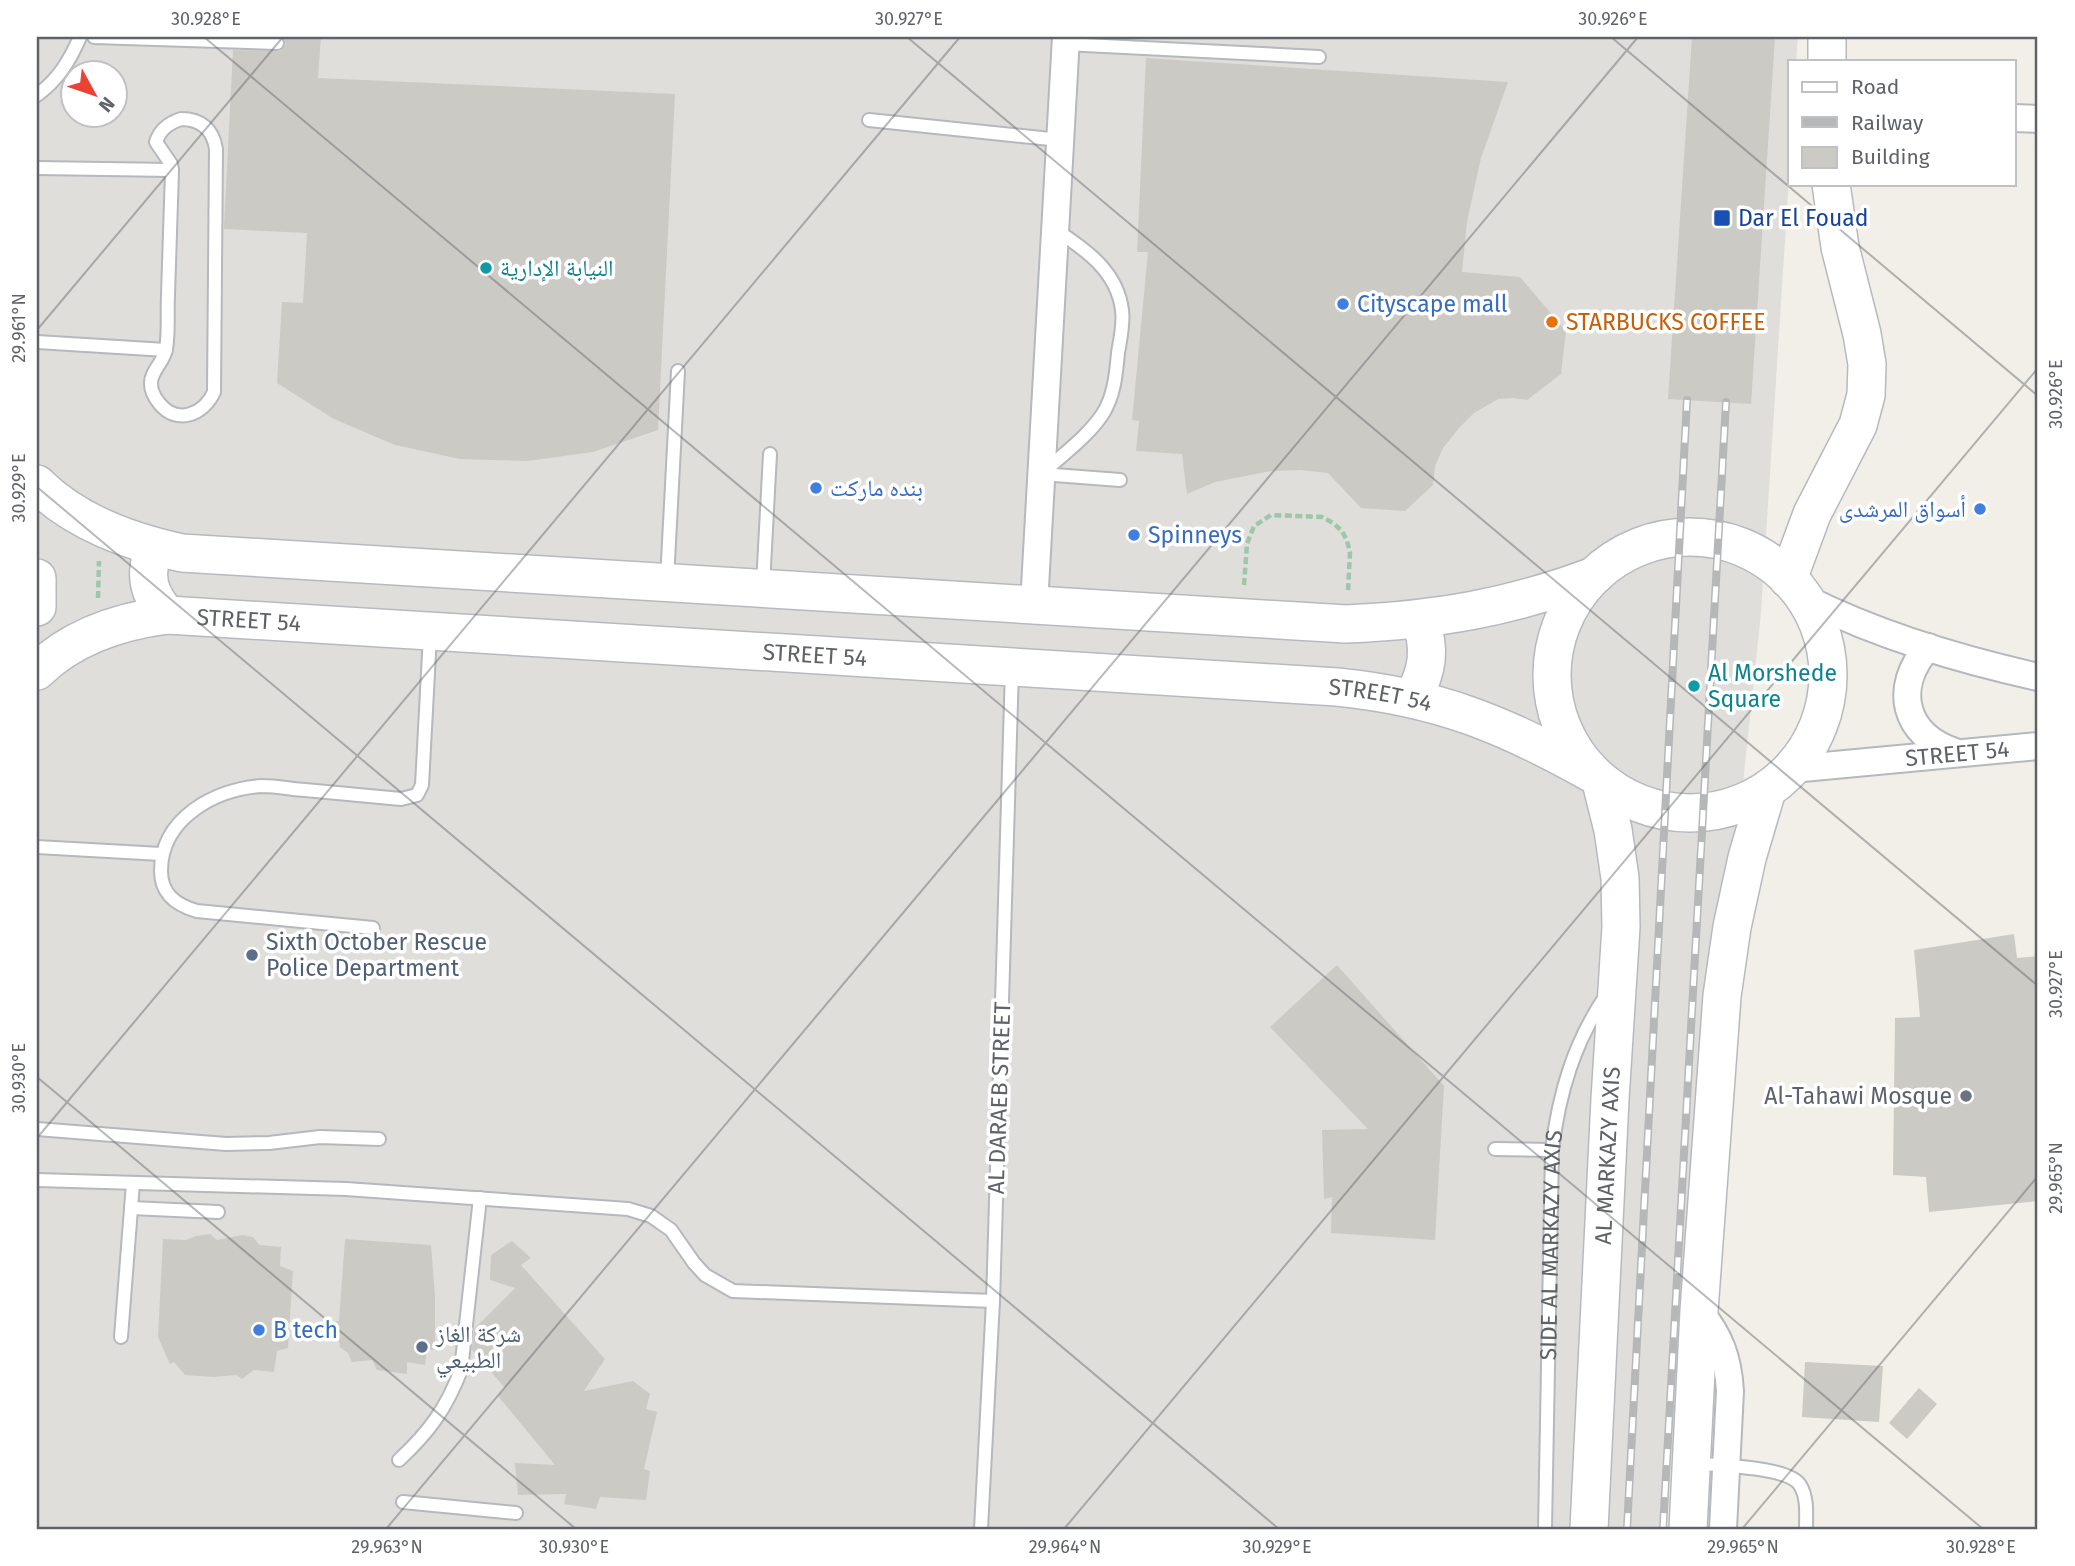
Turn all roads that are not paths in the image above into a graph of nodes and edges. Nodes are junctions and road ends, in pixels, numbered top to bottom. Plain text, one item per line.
1 (80, 37) edge
2 (94, 37) edge
3 (1827, 37) edge
4 (1066, 41) edge
5 (277, 43) dead end
6 (1319, 57) dead end
7 (1827, 60) edge
8 (37, 95) edge
9 (2016, 118) edge
10 (2038, 119) edge
11 (869, 120) dead end
12 (1060, 140) junction
13 (37, 168) edge
14 (172, 170) junction
15 (1831, 186) edge
16 (1055, 229) junction
17 (37, 342) edge
18 (166, 350) junction
19 (678, 371) dead end
20 (770, 454) dead end
21 (1041, 474) junction
22 (1120, 480) dead end
23 (37, 484) edge
24 (155, 547) junction
25 (1594, 576) junction
26 (37, 578) edge
27 (667, 583) junction
28 (762, 589) junction
29 (1797, 589) junction
30 (1034, 605) junction
31 (37, 607) edge
32 (169, 615) junction
33 (1420, 620) junction
34 (430, 631) junction
35 (1928, 648) junction
36 (1012, 667) junction
37 (37, 671) edge
38 (2038, 677) edge
39 (1412, 698) junction
40 (2038, 746) edge
41 (1955, 752) junction
42 (1596, 777) junction
43 (1779, 780) junction
44 (37, 847) edge
45 (161, 854) junction
46 (373, 928) dead end
47 (1619, 976) junction
48 (37, 1129) edge
49 (379, 1139) dead end
50 (1495, 1149) dead end
51 (1552, 1150) junction
52 (37, 1180) edge
53 (132, 1183) junction
54 (480, 1198) junction
55 (131, 1208) junction
56 (218, 1212) dead end
57 (993, 1301) junction
58 (121, 1337) dead end
59 (399, 1460) dead end
60 (1709, 1465) junction
61 (403, 1502) dead end
62 (516, 1513) dead end
63 (981, 1529) edge
64 (1545, 1529) edge
65 (1589, 1529) edge
66 (1688, 1529) edge
67 (1723, 1529) edge
68 (1806, 1529) edge

1 - 8 lane
2 - 5 lane
3 - 7 main road
4 - 6 lane
4 - 12 street
9 - 10 street
11 - 12 lane
12 - 16 street
13 - 14 lane
14 - 18 lane
14 - 18 lane
15 - 29 main road
16 - 21 street
16 - 21 lane
17 - 18 lane
19 - 27 lane
20 - 28 lane
21 - 22 lane
21 - 30 street
23 - 24 main road
24 - 27 main road
24 - 32 main road
25 - 29 main road
25 - 33 main road
25 - 42 main road
26 - 31 main road
27 - 28 main road
28 - 30 main road
29 - 35 street
29 - 43 main road
30 - 33 main road
32 - 34 main road, STREET 54
32 - 37 main road, STREET 54
33 - 39 main road
34 - 36 main road, STREET 54
34 - 45 lane
35 - 38 street
35 - 41 street
36 - 39 main road, STREET 54
36 - 57 lane, AL DARAEB STREET
39 - 42 main road, STREET 54
40 - 41 street, STREET 54
41 - 43 street, STREET 54
42 - 43 main road
42 - 47 main road, AL MARKAZY AXIS
43 - 60 main road
44 - 45 lane
45 - 46 lane
47 - 51 lane, SIDE AL MARKAZY AXIS
47 - 65 main road, AL MARKAZY AXIS
48 - 49 lane
50 - 51 lane
51 - 64 lane, SIDE AL MARKAZY AXIS
52 - 53 lane
53 - 54 lane
53 - 55 lane
54 - 57 lane
54 - 59 lane
55 - 56 lane
55 - 58 lane
57 - 63 lane, AL DARAEB STREET
60 - 66 main road
60 - 67 street
60 - 68 lane
61 - 62 lane

